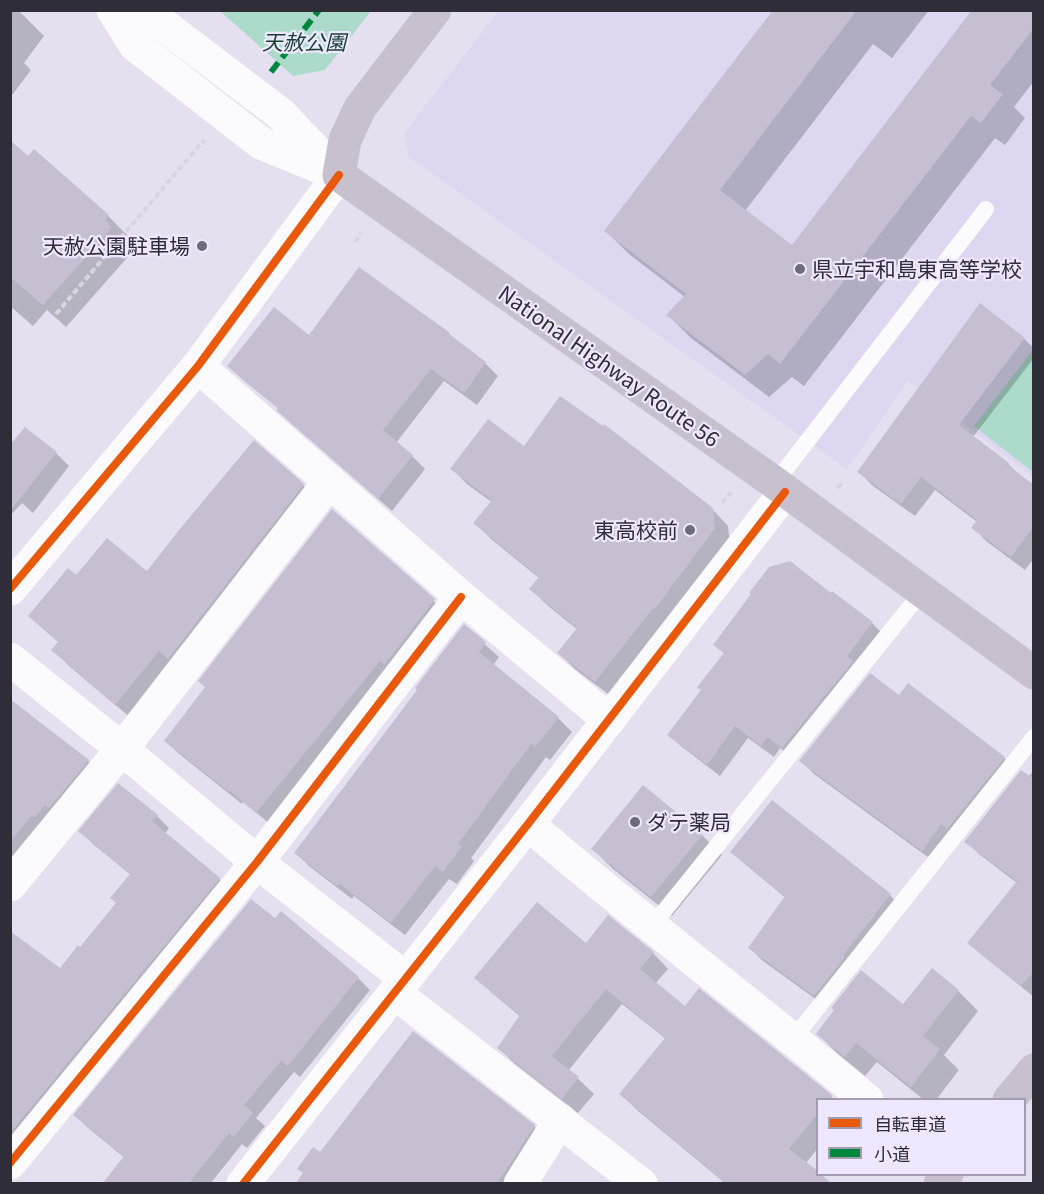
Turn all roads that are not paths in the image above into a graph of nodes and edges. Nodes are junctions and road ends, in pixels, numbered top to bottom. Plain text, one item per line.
1 (113, 10) edge
2 (139, 10) edge
3 (435, 10) edge
4 (339, 175) junction
5 (986, 209) dead end
6 (198, 366) junction
7 (330, 481) junction
8 (780, 488) junction
9 (10, 589) edge
10 (922, 592) junction
11 (461, 597) junction
12 (10, 659) edge
13 (1034, 673) edge
14 (609, 720) junction
15 (1034, 737) edge
16 (122, 748) junction
17 (528, 824) junction
18 (256, 862) junction
19 (10, 885) edge
20 (651, 926) junction
21 (400, 986) junction
22 (794, 1039) junction
23 (1034, 1070) edge
24 (865, 1098) edge
25 (1011, 1098) edge
26 (560, 1120) junction
27 (10, 1163) edge
28 (243, 1184) edge
29 (520, 1184) edge
30 (642, 1184) edge

1 - 4 street
2 - 4 street
3 - 4 highway
4 - 6 street
4 - 8 highway, National Highway Route 56
5 - 8 lane
6 - 7 street
6 - 9 street
7 - 11 street
7 - 16 street
8 - 10 highway, National Highway Route 56
8 - 14 street
10 - 13 highway, National Highway Route 56
10 - 20 lane
11 - 14 street
11 - 18 street
12 - 16 street
14 - 17 street
15 - 22 lane
16 - 18 street
16 - 19 street
17 - 20 street
17 - 21 street
18 - 21 street
18 - 27 street
20 - 22 street
21 - 26 street
21 - 28 street
22 - 24 street
23 - 25 highway
26 - 29 street
26 - 30 street

